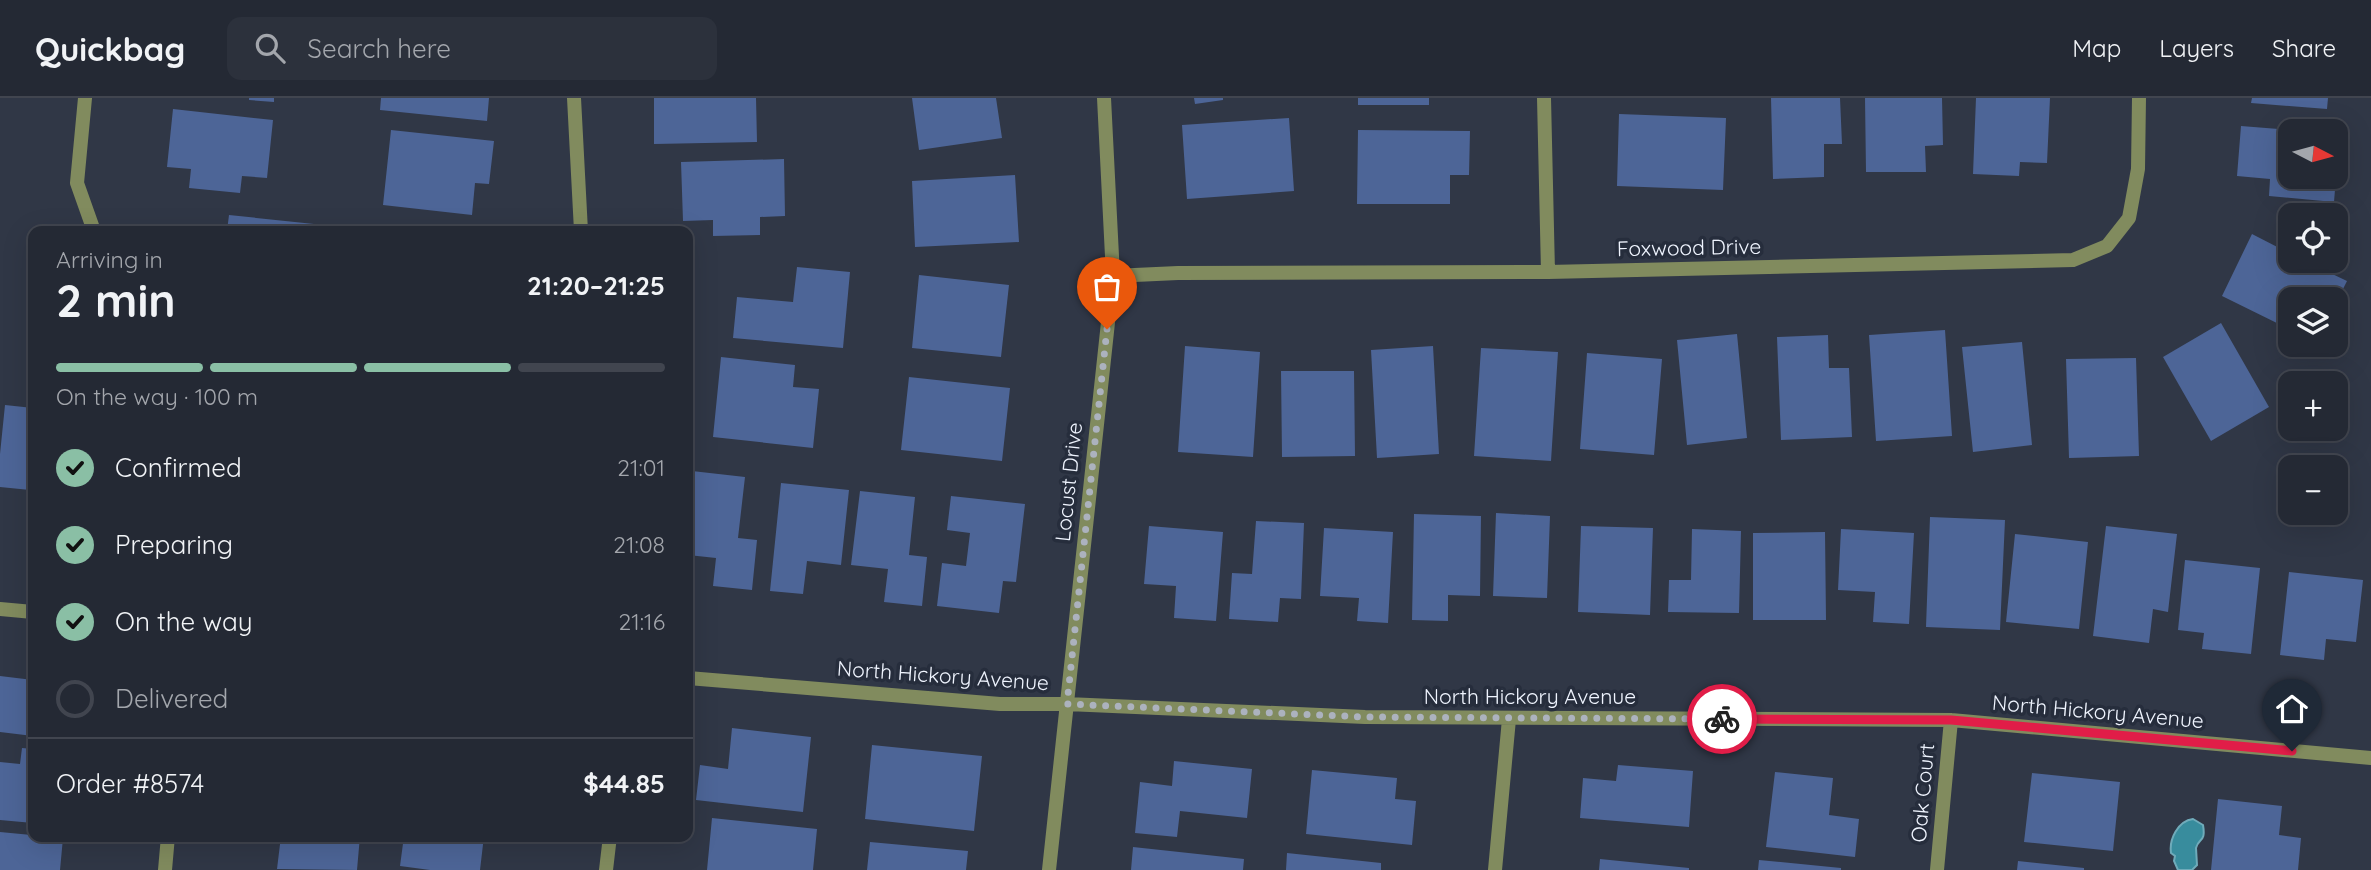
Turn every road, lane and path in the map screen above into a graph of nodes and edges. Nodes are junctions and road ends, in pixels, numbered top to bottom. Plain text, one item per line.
1 (85, 98) edge
2 (574, 98) edge
3 (1104, 98) edge
4 (1544, 98) edge
5 (2139, 98) edge
6 (92, 226) edge
7 (580, 226) edge
8 (1548, 272) junction
9 (1113, 276) junction
10 (0, 609) edge
11 (28, 612) edge
12 (693, 678) edge
13 (1067, 704) junction
14 (1508, 719) junction
15 (1951, 720) junction
16 (2371, 758) edge
17 (167, 842) edge
18 (609, 842) edge
19 (164, 870) edge
20 (606, 870) edge
21 (1049, 870) edge
22 (1495, 870) edge
23 (1937, 870) edge

1 - 6 street
2 - 7 street
3 - 9 street, Locust Drive
4 - 8 street
5 - 8 street, Foxwood Drive
8 - 9 street, Foxwood Drive
9 - 13 street, Locust Drive
10 - 11 street
12 - 13 street, North Hickory Avenue
13 - 14 street, North Hickory Avenue
13 - 21 street, Locust Drive
14 - 15 street, North Hickory Avenue
14 - 22 street
15 - 16 street, North Hickory Avenue
15 - 23 street, Oak Court
17 - 19 street
18 - 20 street

